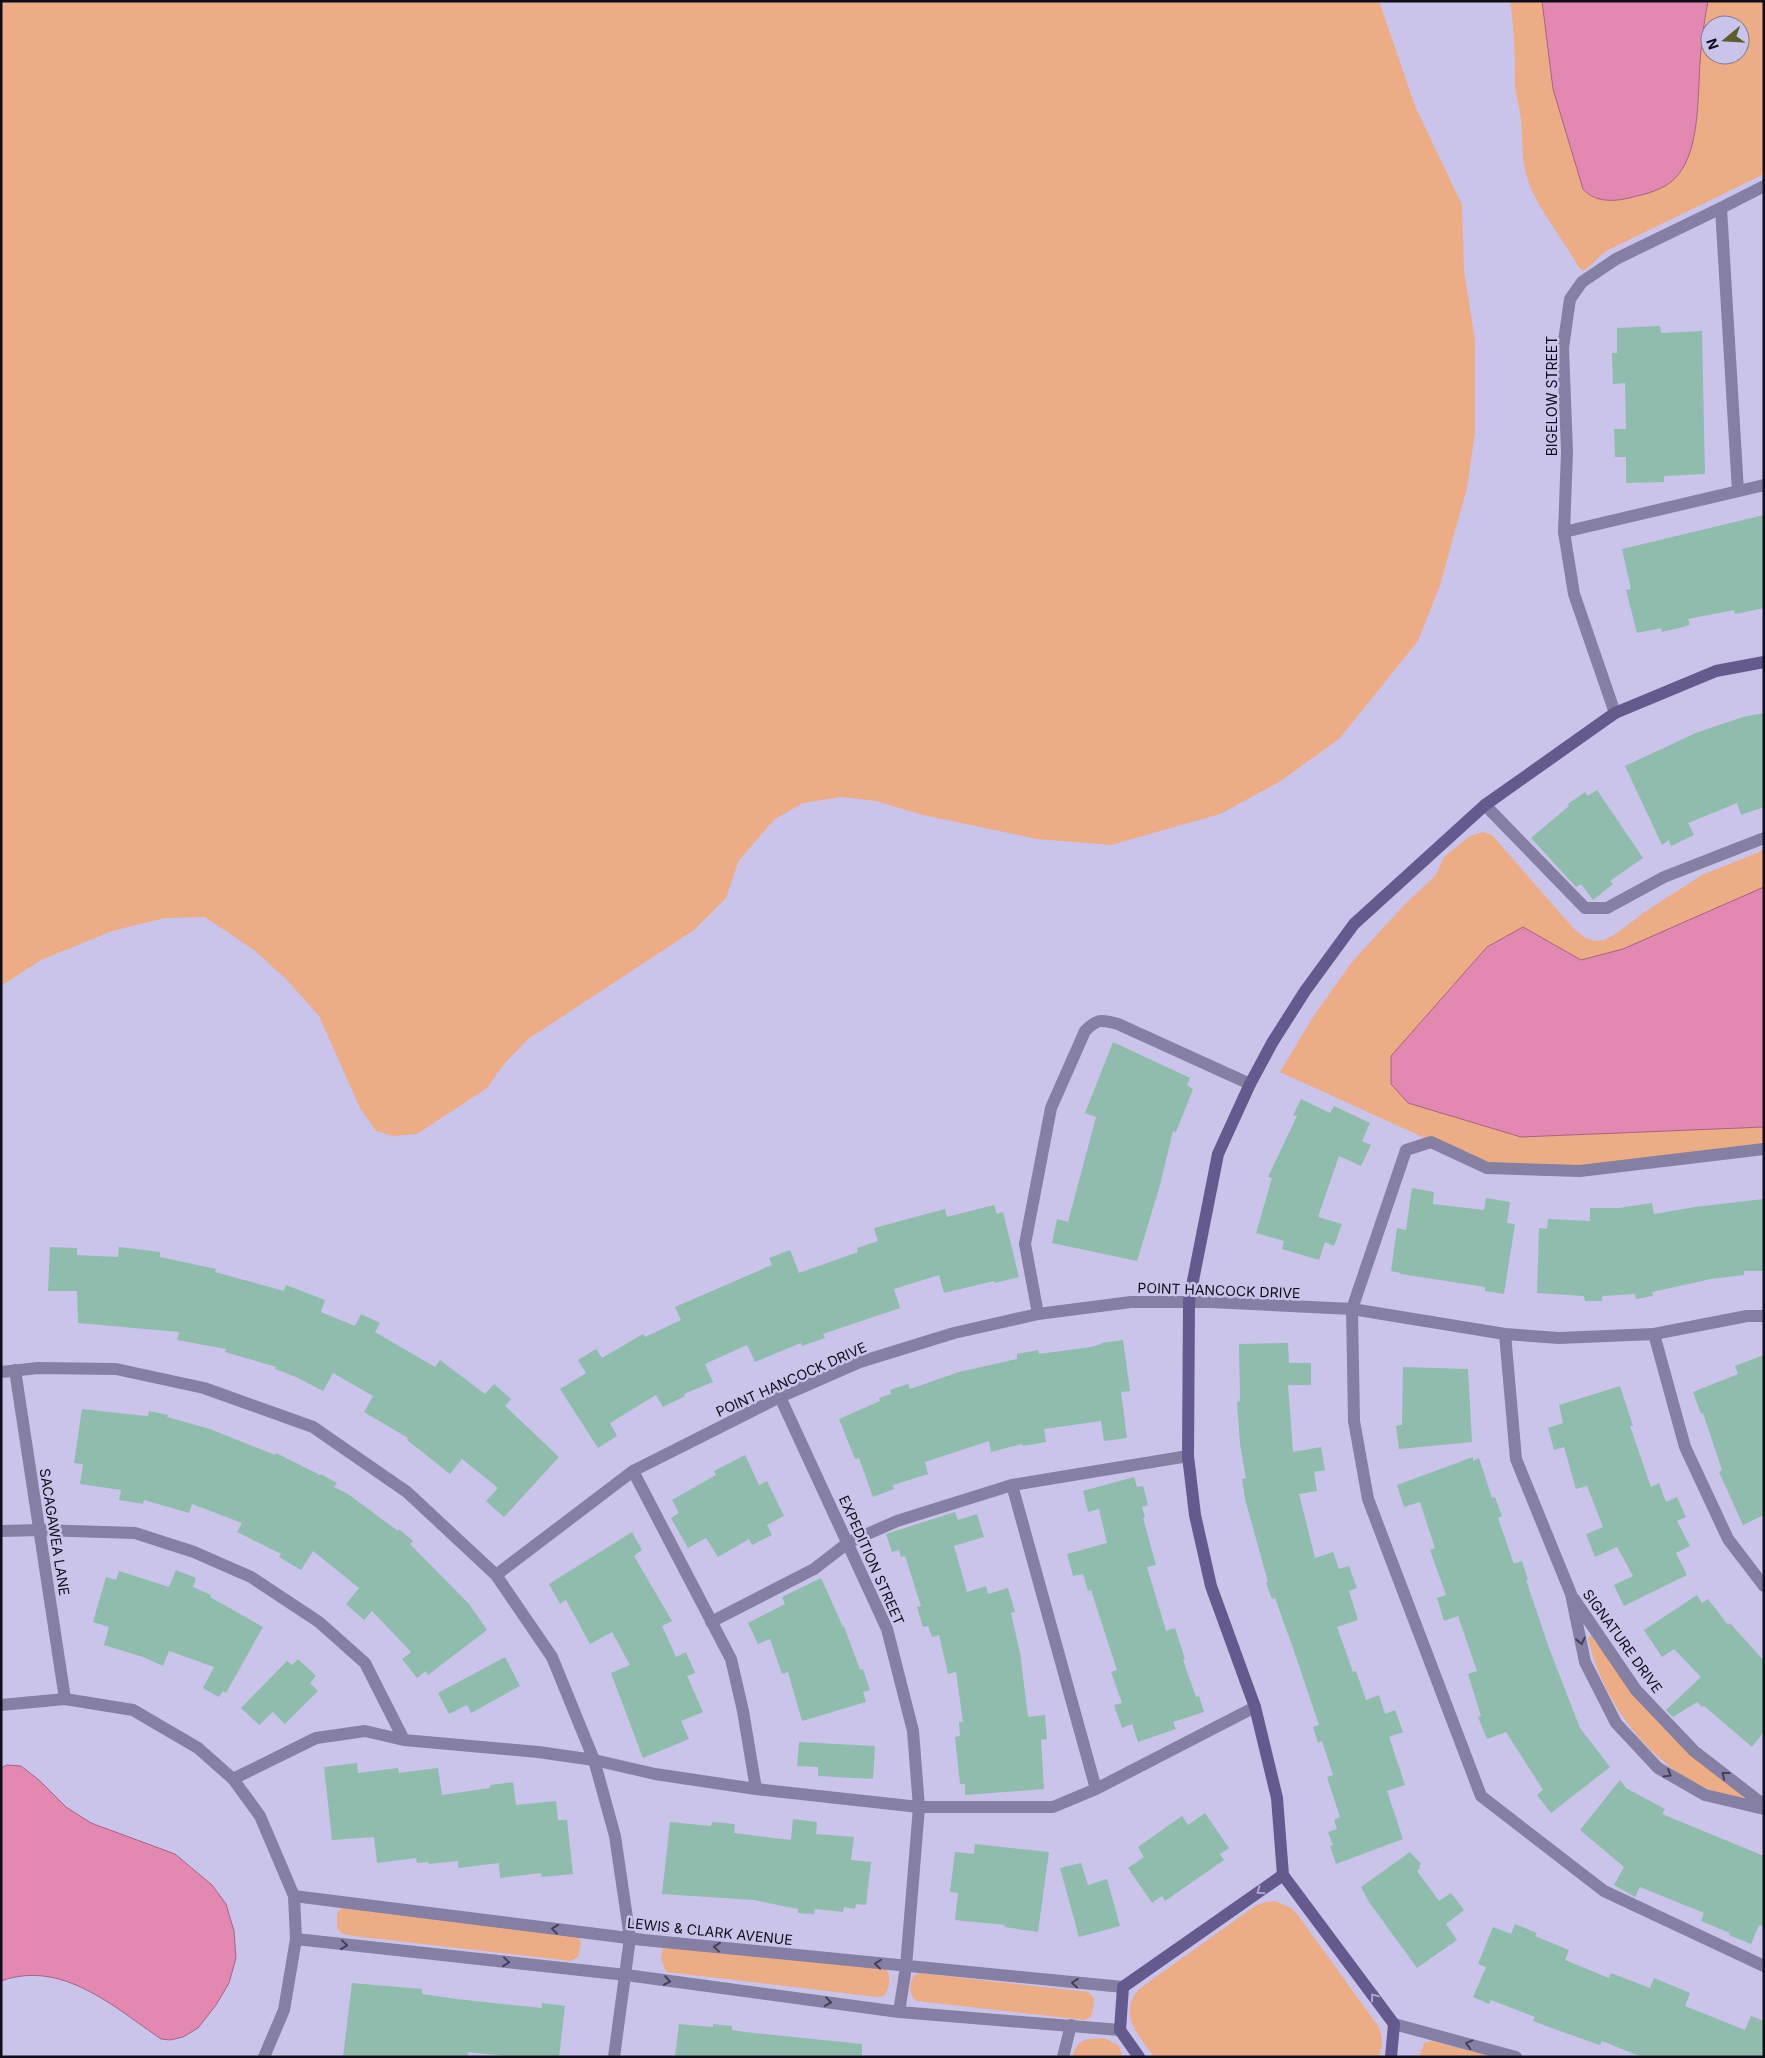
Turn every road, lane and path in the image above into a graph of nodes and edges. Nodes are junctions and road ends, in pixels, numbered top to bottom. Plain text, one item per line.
1 (1764, 186) edge
2 (1721, 208) junction
3 (1764, 485) edge
4 (1738, 491) junction
5 (1564, 532) junction
6 (1764, 662) edge
7 (1615, 712) junction
8 (1485, 805) junction
9 (1764, 838) edge
10 (1250, 1084) junction
11 (1764, 1149) edge
12 (1189, 1301) junction
13 (1352, 1309) junction
14 (1038, 1314) junction
15 (1764, 1316) edge
16 (1505, 1334) junction
17 (1654, 1334) junction
18 (15, 1370) junction
19 (1, 1372) edge
20 (780, 1398) junction
21 (1188, 1456) junction
22 (633, 1471) junction
23 (1012, 1485) junction
24 (40, 1530) junction
25 (1, 1531) edge
26 (849, 1542) junction
27 (496, 1575) junction
28 (1764, 1586) edge
29 (1571, 1594) junction
30 (711, 1622) junction
31 (64, 1699) junction
32 (1, 1705) edge
33 (1256, 1707) junction
34 (404, 1740) junction
35 (594, 1760) junction
36 (234, 1779) junction
37 (756, 1789) junction
38 (1096, 1790) junction
39 (1764, 1805) edge
40 (919, 1807) junction
41 (1764, 1809) edge
42 (1283, 1875) junction
43 (294, 1896) junction
44 (630, 1938) junction
45 (296, 1939) junction
46 (1764, 1966) edge
47 (906, 1967) junction
48 (626, 1975) junction
49 (1123, 1987) junction
50 (899, 2012) junction
51 (1394, 2024) junction
52 (1071, 2025) junction
53 (1120, 2030) junction
54 (264, 2057) edge
55 (614, 2057) edge
56 (1063, 2057) edge
57 (1139, 2057) edge
58 (1391, 2057) edge
59 (1516, 2057) edge

1 - 2 street, BIGELOW STREET
2 - 4 street
2 - 5 street, BIGELOW STREET
3 - 4 street
4 - 5 street
5 - 7 street, BIGELOW STREET
6 - 7 street
7 - 8 street
8 - 9 street
8 - 10 street
10 - 12 street
10 - 14 street
11 - 13 street
12 - 13 street, POINT HANCOCK DRIVE
12 - 14 street, POINT HANCOCK DRIVE
12 - 21 street
13 - 16 street, POINT HANCOCK DRIVE
13 - 46 street
14 - 20 street, POINT HANCOCK DRIVE
15 - 17 street, POINT HANCOCK DRIVE
16 - 17 street, POINT HANCOCK DRIVE
16 - 29 street, SIGNATURE DRIVE
17 - 28 street
18 - 19 street
18 - 24 street, SACAGAWEA LANE
18 - 27 street
20 - 22 street, POINT HANCOCK DRIVE
20 - 26 street, EXPEDITION STREET
21 - 23 street
21 - 33 street
22 - 27 street, POINT HANCOCK DRIVE
22 - 30 street
23 - 26 street
23 - 38 street
24 - 25 street
24 - 31 street, SACAGAWEA LANE
24 - 34 street
26 - 30 street
26 - 40 street, EXPEDITION STREET
27 - 35 street
39 -> 29 street, SIGNATURE DRIVE
29 -> 41 street, SIGNATURE DRIVE
30 - 37 street
31 - 32 street
31 - 36 street
33 - 38 street
33 - 42 street
34 - 35 street
34 - 36 street
35 - 37 street
35 - 44 street
36 - 43 street
37 - 40 street
38 - 40 street
40 - 47 street, EXPEDITION STREET
42 -> 49 street
51 -> 42 street
44 -> 43 street, LEWIS & CLARK AVENUE
43 - 45 street
47 -> 44 street, LEWIS & CLARK AVENUE
44 - 48 street
45 -> 48 street
45 - 54 street
49 -> 47 street, LEWIS & CLARK AVENUE
47 - 50 street, EXPEDITION STREET
48 -> 50 street
48 - 55 street
49 - 53 street
50 - 52 street
51 - 58 street
59 -> 51 street
52 - 53 street
52 - 56 street
53 - 57 street

